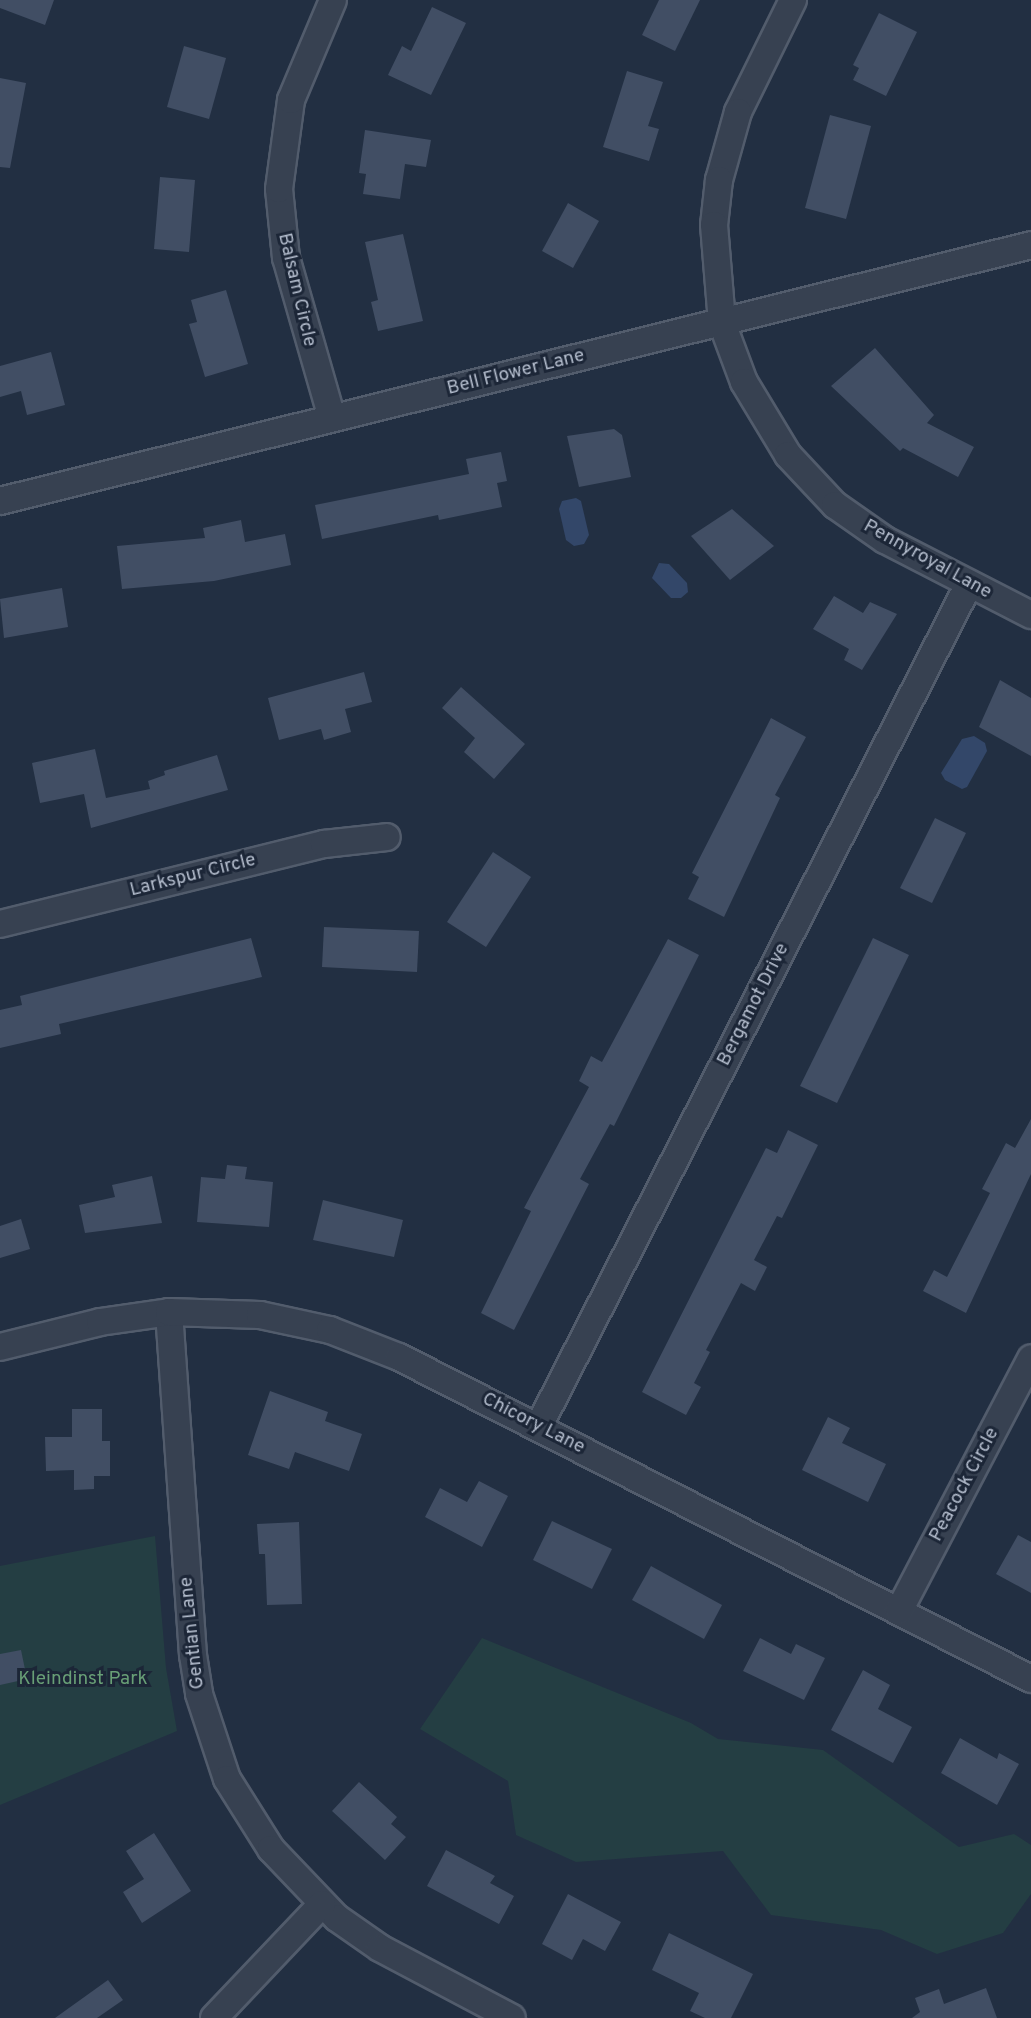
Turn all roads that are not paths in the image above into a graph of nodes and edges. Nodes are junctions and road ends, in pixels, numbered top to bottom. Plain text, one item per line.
1 (333, 0) edge
2 (793, 0) edge
3 (1031, 245) edge
4 (722, 323) junction
5 (332, 418) junction
6 (0, 501) edge
7 (969, 584) junction
8 (1031, 615) edge
9 (387, 837) dead end
10 (0, 924) edge
11 (169, 1312) junction
12 (0, 1347) edge
13 (1031, 1358) edge
14 (539, 1426) junction
15 (899, 1611) junction
16 (1031, 1679) edge
17 (322, 1904) junction
18 (214, 2018) edge
19 (512, 2018) edge

1 - 5 street, Balsam Circle
2 - 4 street, Pennyroyal Lane
3 - 4 street, Bell Flower Lane
4 - 5 street, Bell Flower Lane
4 - 7 street, Pennyroyal Lane
5 - 6 street, Bell Flower Lane
7 - 8 street, Pennyroyal Lane
7 - 14 street, Bergamot Drive
9 - 10 street, Larkspur Circle
11 - 12 street, Chicory Lane
11 - 14 street, Chicory Lane
11 - 17 street, Gentian Lane
13 - 15 street, Peacock Circle
14 - 15 street, Chicory Lane
15 - 16 street, Chicory Lane
17 - 18 street
17 - 19 street, Gentian Lane

